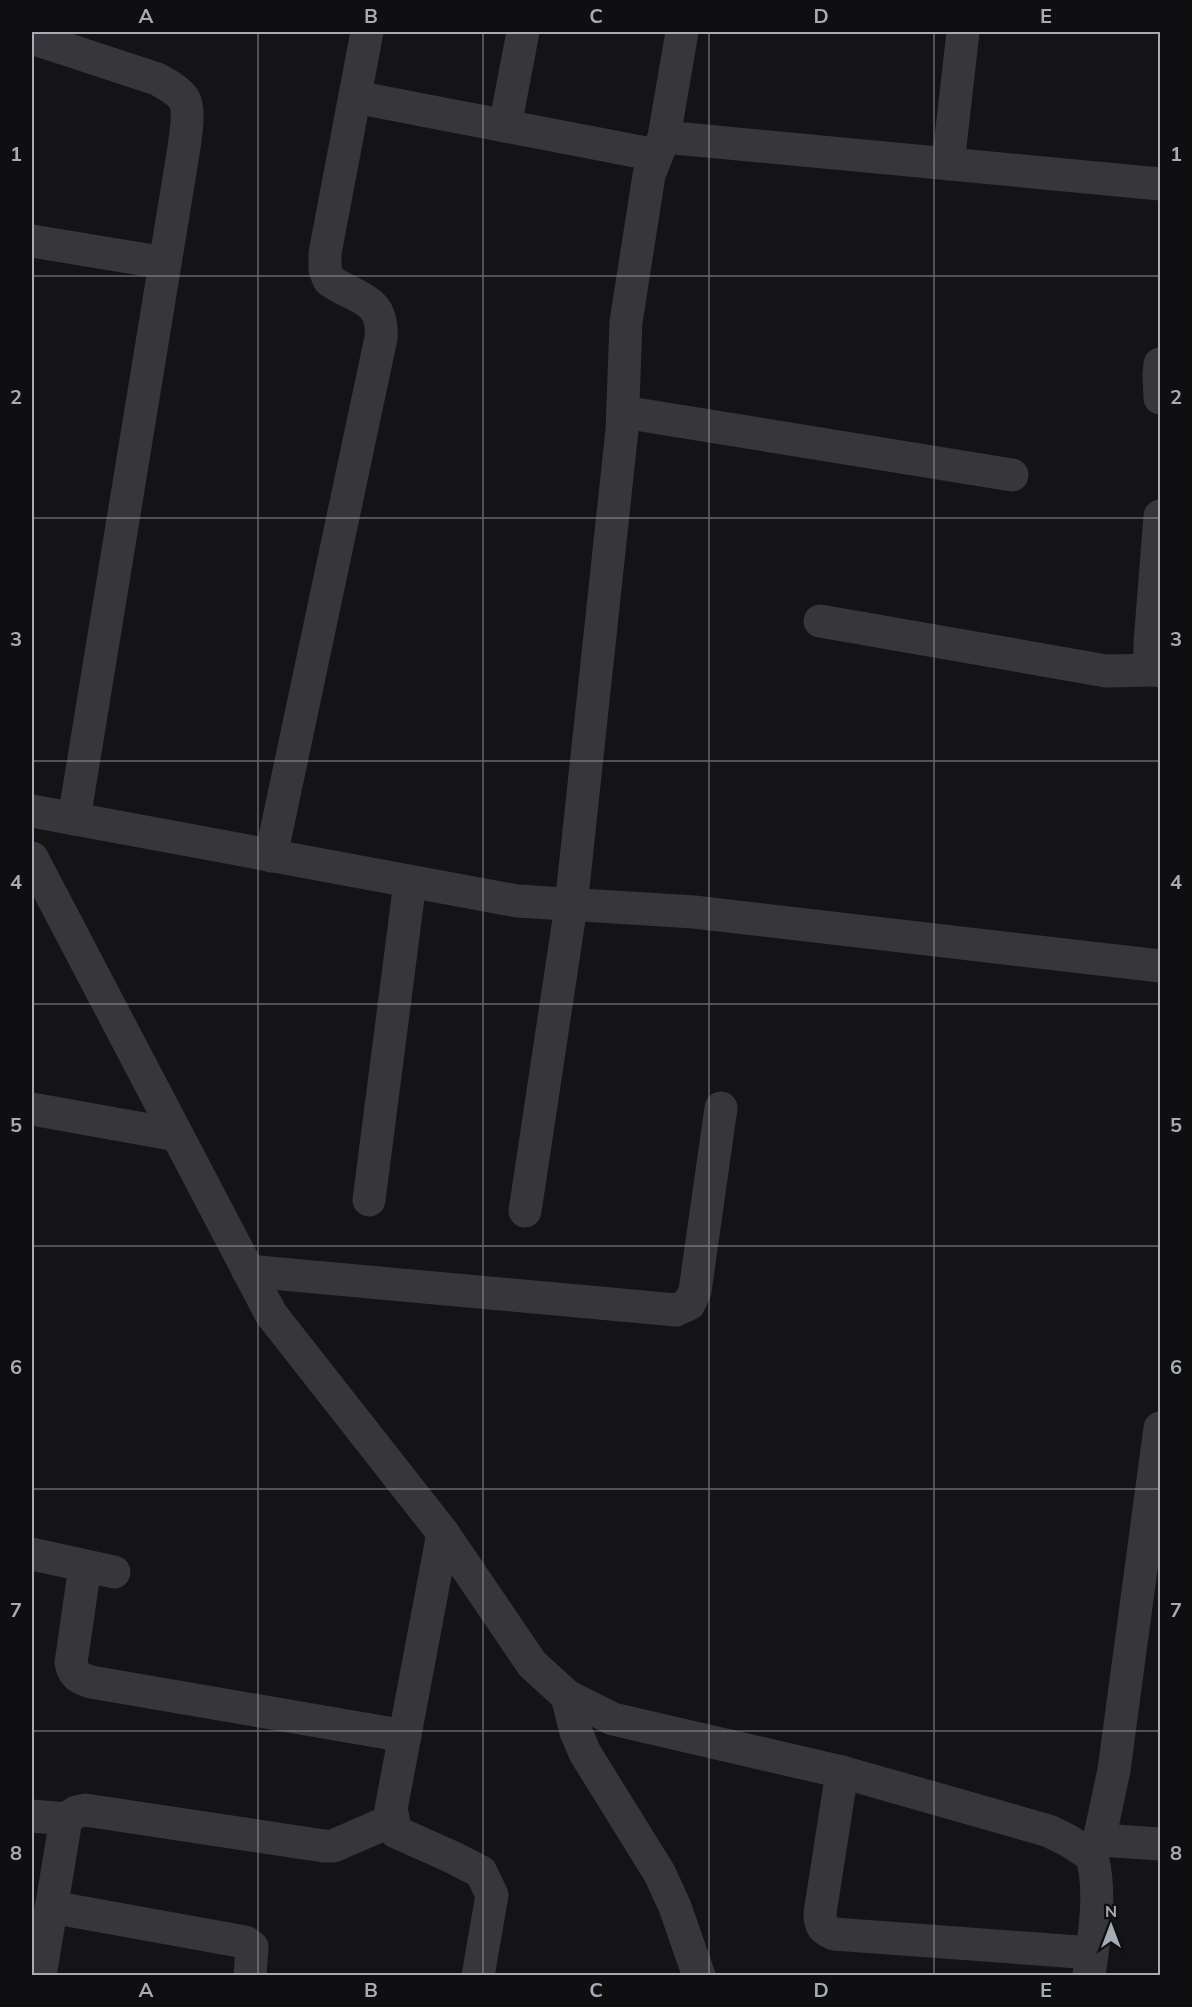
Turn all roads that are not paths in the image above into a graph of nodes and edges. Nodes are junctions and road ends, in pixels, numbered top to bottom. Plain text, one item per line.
1 (367, 32) edge
2 (523, 32) edge
3 (682, 32) edge
4 (963, 32) edge
5 (32, 38) edge
6 (355, 97) junction
7 (505, 126) junction
8 (660, 146) junction
9 (948, 164) junction
10 (1161, 184) edge
11 (32, 241) edge
12 (165, 263) junction
13 (1161, 364) edge
14 (1161, 398) edge
15 (623, 412) junction
16 (1012, 475) dead end
17 (1161, 516) edge
18 (820, 621) dead end
19 (1158, 670) edge
20 (32, 812) edge
21 (74, 819) junction
22 (271, 856) junction
23 (32, 858) edge
24 (410, 882) junction
25 (43, 906) edge
26 (571, 906) junction
27 (1161, 966) edge
28 (721, 1108) dead end
29 (32, 1109) edge
30 (177, 1135) junction
31 (369, 1200) dead end
32 (525, 1211) dead end
33 (248, 1271) junction
34 (1161, 1428) edge
35 (1157, 1479) edge
36 (443, 1533) junction
37 (32, 1554) edge
38 (567, 1696) junction
39 (405, 1736) junction
40 (842, 1772) junction
41 (32, 1816) edge
42 (66, 1819) junction
43 (393, 1820) junction
44 (1161, 1844) edge
45 (1096, 1848) junction
46 (44, 1917) edge
47 (1090, 1964) edge
48 (40, 1976) edge
49 (250, 1976) edge
50 (478, 1976) edge
51 (699, 1976) edge

1 - 6 street
2 - 7 street
3 - 8 street
4 - 9 street
5 - 12 street
6 - 7 street
6 - 22 street
7 - 8 street
8 - 9 street
8 - 15 street
9 - 10 street
11 - 12 street
12 - 21 street
13 - 14 street
15 - 16 street
15 - 26 street
17 - 19 street
18 - 19 street
20 - 21 street
21 - 22 street
22 - 24 street
23 - 25 street
24 - 26 street
24 - 31 street
25 - 30 street
26 - 27 street
26 - 32 street
28 - 33 street
29 - 30 street
30 - 33 street
33 - 36 street
34 - 35 street
35 - 45 street
36 - 38 street
36 - 39 street
37 - 39 street
38 - 40 street
38 - 51 street
39 - 43 street
40 - 45 street
40 - 47 street
41 - 42 street
42 - 43 street
42 - 46 street
43 - 50 street
44 - 45 street
45 - 47 street
46 - 48 street
46 - 49 street

